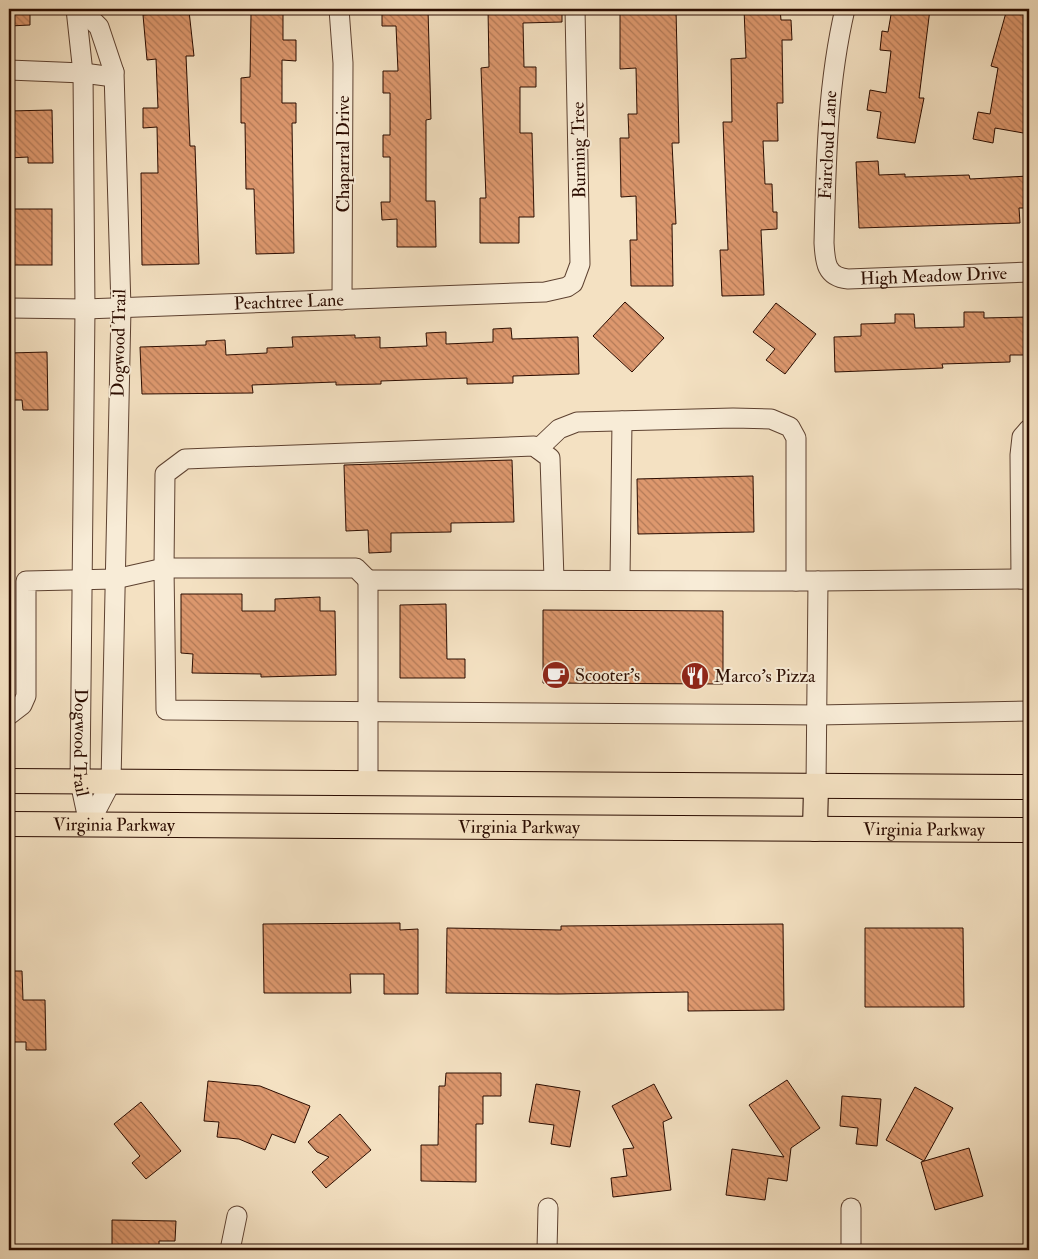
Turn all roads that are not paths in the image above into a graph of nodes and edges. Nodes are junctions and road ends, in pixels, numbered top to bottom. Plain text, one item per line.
1 (76, 9) edge
2 (81, 9) edge
3 (339, 9) edge
4 (575, 9) edge
5 (845, 9) edge
6 (9, 70) edge
7 (114, 72) junction
8 (83, 73) junction
9 (1029, 272) edge
10 (837, 278) joint
11 (567, 287) joint
12 (342, 300) junction
13 (9, 308) edge
14 (121, 308) junction
15 (85, 310) junction
16 (622, 421) junction
17 (1029, 429) edge
18 (538, 449) junction
19 (164, 568) junction
20 (115, 579) junction
21 (554, 579) junction
22 (620, 579) junction
23 (1025, 579) edge
24 (368, 580) junction
25 (83, 581) junction
26 (796, 581) junction
27 (818, 581) junction
28 (368, 711) junction
29 (1029, 712) edge
30 (9, 715) edge
31 (817, 715) junction
32 (9, 781) edge
33 (80, 782) junction
34 (110, 782) junction
35 (368, 784) junction
36 (816, 786) junction
37 (1029, 787) edge
38 (9, 824) edge
39 (88, 824) junction
40 (815, 828) junction
41 (1029, 830) edge
42 (548, 1208) dead end
43 (851, 1208) dead end
44 (237, 1216) dead end
45 (230, 1250) edge
46 (547, 1250) edge
47 (851, 1250) edge

1 - 8 street, Dogwood Trail
2 - 7 street, Dogwood Trail
3 - 12 street, Chaparral Drive
4 - 11 street, Burning Tree
5 - 10 street, Faircloud Lane
6 - 8 street
7 - 8 street
7 - 14 street, Dogwood Trail
8 - 15 street, Dogwood Trail
9 - 10 street, High Meadow Drive
11 - 12 street, Peachtree Lane
12 - 14 street, Peachtree Lane
13 - 15 street, Peachtree Lane
14 - 15 street, Peachtree Lane
14 - 20 street, Dogwood Trail
15 - 25 street, Dogwood Trail
16 - 18 street
16 - 22 street
16 - 26 street
17 - 23 street
18 - 19 street
18 - 21 street
19 - 20 street
19 - 24 street
19 - 28 street
20 - 25 street
20 - 34 street, Dogwood Trail
21 - 22 street
21 - 24 street
22 - 26 street
23 - 27 street
24 - 28 street
25 - 30 street
25 - 33 street, Dogwood Trail
26 - 27 street
27 - 31 street
28 - 31 street
28 - 35 street
29 - 31 street
31 - 36 street
32 - 33 main road
33 - 34 main road
33 - 39 street, Dogwood Trail
34 - 35 main road
34 - 39 street, Dogwood Trail
35 - 36 main road
36 - 37 main road
36 - 40 main road
38 - 39 main road, Virginia Parkway
39 - 40 main road, Virginia Parkway
40 - 41 main road, Virginia Parkway
42 - 46 street
43 - 47 street
44 - 45 street

